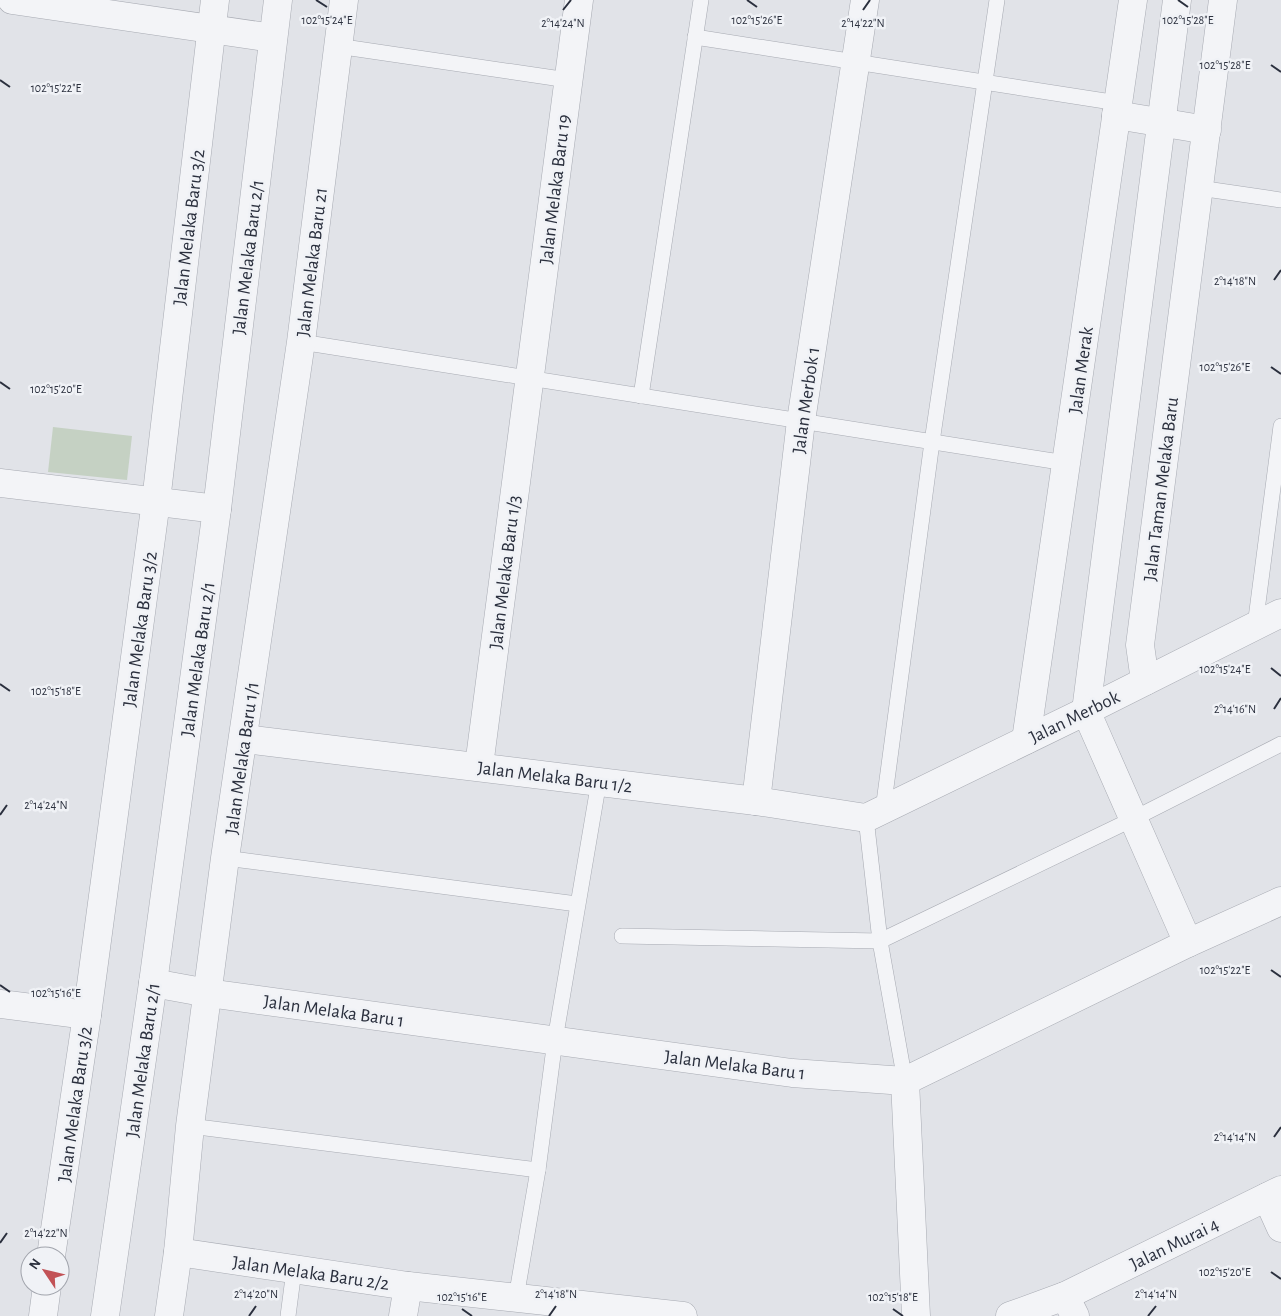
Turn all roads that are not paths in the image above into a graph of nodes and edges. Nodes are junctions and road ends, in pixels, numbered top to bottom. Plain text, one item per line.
1 (12, 0) edge
2 (215, 0) edge
3 (278, 0) edge
4 (344, 0) edge
5 (579, 0) edge
6 (701, 0) edge
7 (865, 0) edge
8 (998, 0) edge
9 (1133, 0) edge
10 (1177, 0) edge
11 (1223, 0) edge
12 (84, 5) edge
13 (211, 28) junction
14 (695, 37) junction
15 (273, 38) junction
16 (338, 46) junction
17 (857, 62) junction
18 (568, 80) junction
19 (985, 82) junction
20 (1117, 109) junction
21 (1160, 123) junction
22 (1206, 130) junction
23 (1199, 188) junction
24 (1281, 200) edge
25 (301, 342) junction
26 (529, 378) junction
27 (641, 396) junction
28 (800, 421) junction
29 (1281, 426) edge
30 (932, 442) junction
31 (1066, 463) junction
32 (0, 483) edge
33 (156, 501) junction
34 (217, 509) junction
35 (274, 523) joint
36 (1281, 614) edge
37 (1254, 626) junction
38 (1145, 681) junction
39 (1086, 711) junction
40 (244, 739) junction
41 (1026, 740) junction
42 (1281, 744) edge
43 (479, 766) junction
44 (599, 781) junction
45 (756, 801) junction
46 (874, 814) junction
47 (1133, 819) junction
48 (226, 858) junction
49 (1281, 901) edge
50 (578, 904) junction
51 (622, 936) dead end
52 (880, 941) junction
53 (1188, 943) junction
54 (154, 983) junction
55 (208, 993) junction
56 (0, 1004) edge
57 (86, 1015) junction
58 (556, 1040) junction
59 (905, 1081) junction
60 (190, 1126) junction
61 (538, 1170) junction
62 (1274, 1194) edge
63 (1281, 1228) edge
64 (52, 1246) edge
65 (178, 1252) junction
66 (294, 1270) junction
67 (408, 1286) junction
68 (46, 1296) edge
69 (516, 1298) junction
70 (1070, 1306) edge
71 (545, 1309) edge
72 (676, 1315) edge
73 (43, 1316) edge
74 (105, 1316) edge
75 (169, 1316) edge
76 (288, 1316) edge
77 (403, 1316) edge
78 (916, 1316) edge
79 (1010, 1316) edge

1 - 12 street
2 - 13 street, Jalan Melaka Baru 3/2
3 - 15 street, Jalan Melaka Baru 2/1
4 - 16 street, Jalan Melaka Baru 21
5 - 18 street, Jalan Melaka Baru 19
6 - 14 lane
7 - 17 street, Jalan Merbok 1
8 - 19 lane
9 - 20 street, Jalan Merak
10 - 21 street
11 - 22 street, Jalan Taman Melaka Baru
12 - 13 street
13 - 15 street
13 - 33 street, Jalan Melaka Baru 3/2
14 - 17 lane
14 - 27 lane
15 - 34 street, Jalan Melaka Baru 2/1
16 - 18 lane
16 - 25 street, Jalan Melaka Baru 21
17 - 19 lane
17 - 28 street, Jalan Merbok 1
18 - 26 street, Jalan Melaka Baru 19
19 - 20 lane
19 - 30 lane
20 - 21 street
20 - 31 street, Jalan Merak
21 - 22 street
21 - 39 street
22 - 23 street, Jalan Taman Melaka Baru
23 - 24 lane
23 - 38 street, Jalan Taman Melaka Baru
25 - 26 lane
25 - 35 street, Jalan Melaka Baru 21
26 - 27 lane
26 - 43 street, Jalan Melaka Baru 1/3
27 - 28 lane
28 - 30 lane
28 - 45 street, Jalan Merbok 1
29 - 37 lane
30 - 31 lane
30 - 46 lane
31 - 41 street, Jalan Merak
32 - 33 street
33 - 34 street
33 - 57 street, Jalan Melaka Baru 3/2
34 - 54 street, Jalan Melaka Baru 2/1
35 - 40 street, Jalan Melaka Baru 1/1
36 - 37 street, Jalan Merbok
37 - 38 street, Jalan Merbok
38 - 39 street, Jalan Merbok
39 - 41 street, Jalan Merbok
39 - 47 street
40 - 43 street, Jalan Melaka Baru 1/2
40 - 48 street, Jalan Melaka Baru 1/1
41 - 46 street, Jalan Merbok
42 - 47 lane
43 - 44 street, Jalan Melaka Baru 1/2
44 - 45 street, Jalan Melaka Baru 1/2
44 - 50 lane
45 - 46 street, Jalan Melaka Baru 1/2
46 - 52 lane
47 - 52 lane
47 - 53 street
48 - 50 lane
48 - 55 street, Jalan Melaka Baru 1/1
49 - 53 street
50 - 58 lane
51 - 52 lane
52 - 59 lane
53 - 59 street
54 - 55 street, Jalan Melaka Baru 1
54 - 74 street, Jalan Melaka Baru 2/1
55 - 58 street, Jalan Melaka Baru 1
55 - 60 street
56 - 57 street
57 - 64 street, Jalan Melaka Baru 3/2
58 - 59 street, Jalan Melaka Baru 1
58 - 61 lane
59 - 78 street
60 - 61 lane
60 - 65 street
61 - 69 lane
62 - 63 street
62 - 70 street, Jalan Murai 4
65 - 66 street, Jalan Melaka Baru 2/2
65 - 75 street
66 - 67 street, Jalan Melaka Baru 2/2
66 - 76 lane
67 - 69 street, Jalan Melaka Baru 2/2
67 - 77 street
68 - 73 street
69 - 71 street, Jalan Melaka Baru 2/2
70 - 79 street, Jalan Murai 4
71 - 72 street, Jalan Melaka Baru 2/2

